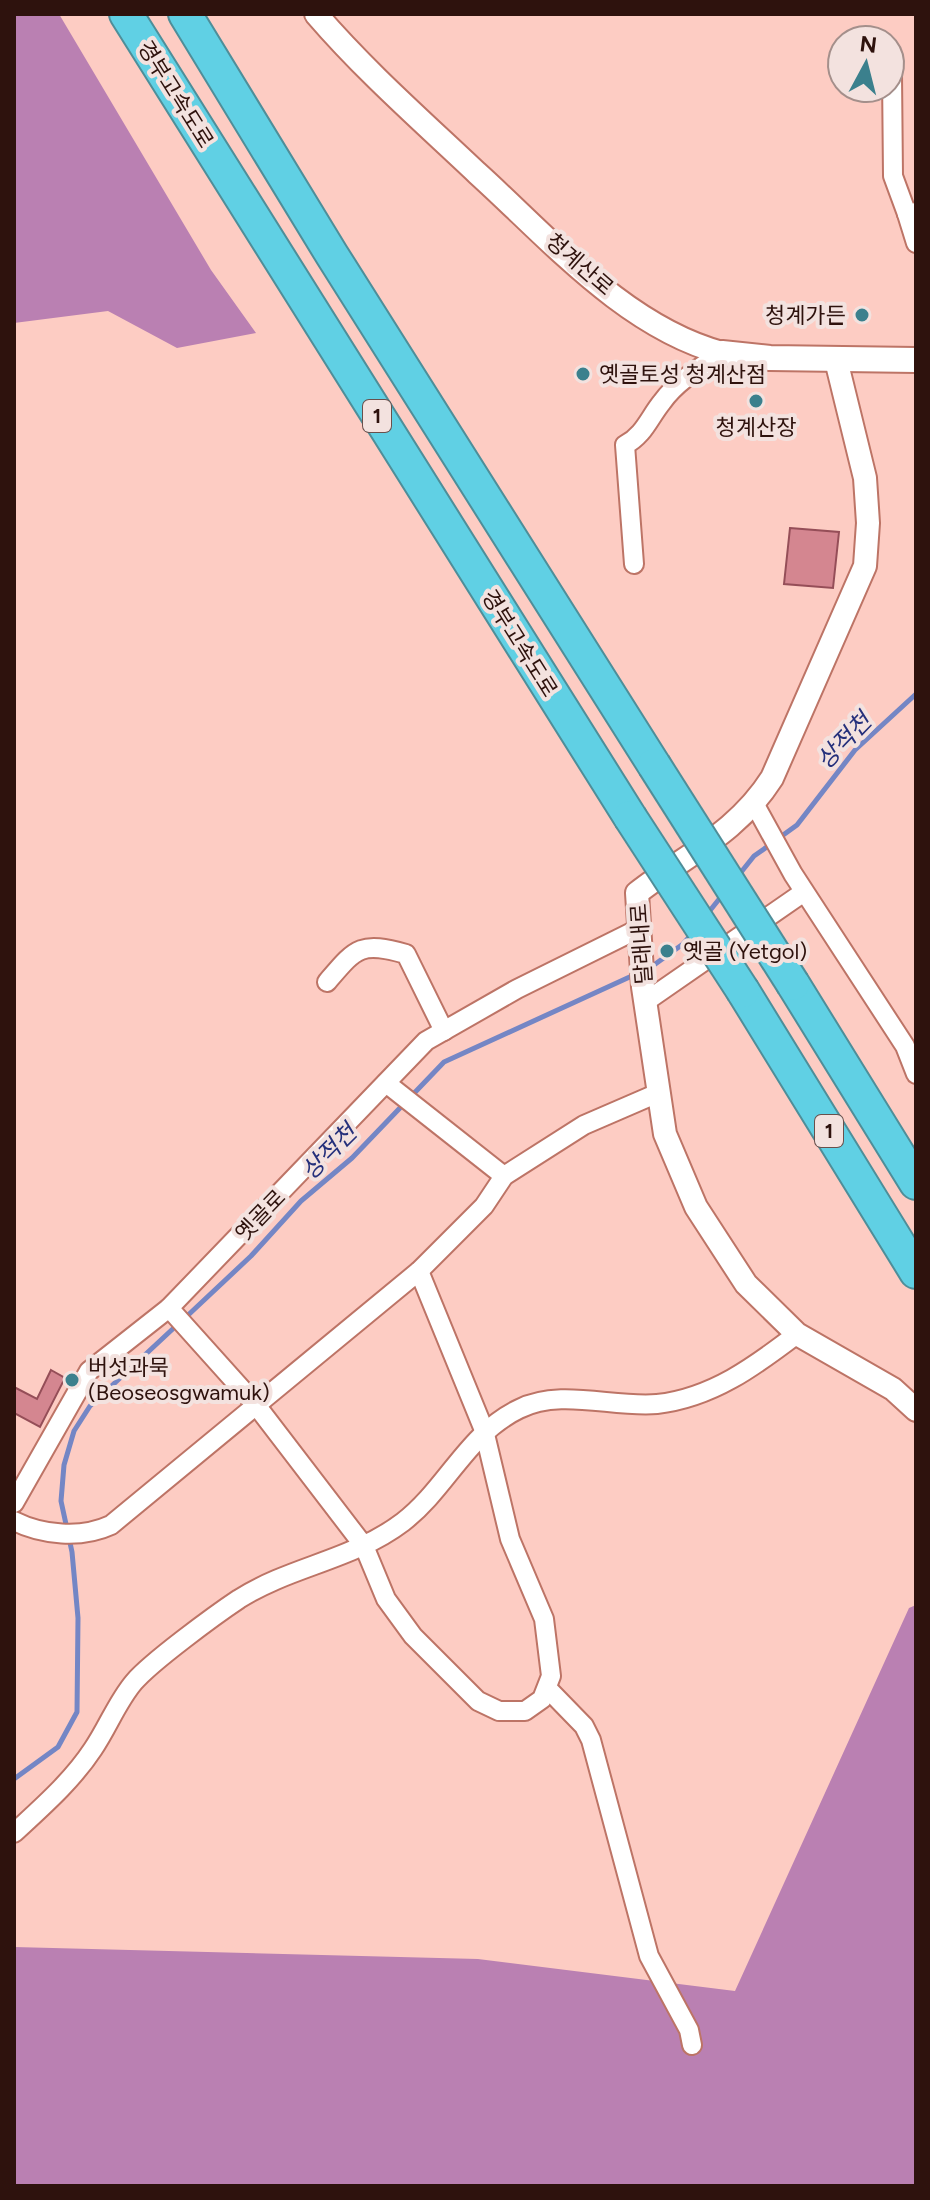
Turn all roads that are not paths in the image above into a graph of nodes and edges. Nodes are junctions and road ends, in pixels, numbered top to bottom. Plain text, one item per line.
1 (126, 14) edge
2 (185, 14) edge
3 (316, 14) edge
4 (892, 104) edge
5 (912, 213) edge
6 (916, 243) edge
7 (722, 353) junction
8 (836, 360) junction
9 (916, 360) edge
10 (634, 564) dead end
11 (755, 805) junction
12 (804, 892) junction
13 (639, 940) junction
14 (327, 982) dead end
15 (644, 994) junction
16 (444, 1031) junction
17 (916, 1074) edge
18 (392, 1088) junction
19 (658, 1093) junction
20 (504, 1176) junction
21 (916, 1183) edge
22 (419, 1271) junction
23 (916, 1272) edge
24 (169, 1308) junction
25 (797, 1334) junction
26 (256, 1405) junction
27 (916, 1410) edge
28 (484, 1430) junction
29 (14, 1503) edge
30 (14, 1521) edge
31 (364, 1546) junction
32 (548, 1689) junction
33 (14, 1833) edge
34 (692, 2045) dead end

1 - 23 highway, 경부고속도로 / 1, bridge
2 - 21 highway, 1, bridge
3 - 7 street, 청계산로
4 - 5 street
5 - 6 street
7 - 8 main road, 청계산로
7 - 10 street
8 - 9 main road, 청계산로
8 - 11 street, 달래내로
11 - 12 street
11 - 13 street, 달래내로
12 - 15 street
12 - 17 street
13 - 15 street, 달래내로
13 - 16 street, 옛골로
14 - 16 street
15 - 19 street, 달래내로
16 - 18 street, 옛골로
18 - 20 street
18 - 24 street, 옛골로
19 - 20 street
19 - 25 street, 달래내로
20 - 22 street
22 - 26 street
22 - 28 street
24 - 26 street
24 - 29 street, 옛골로
25 - 27 street, 달래내로
25 - 28 street
26 - 30 street
26 - 31 street
28 - 31 street
28 - 32 street
31 - 32 street
31 - 33 street
32 - 34 street

